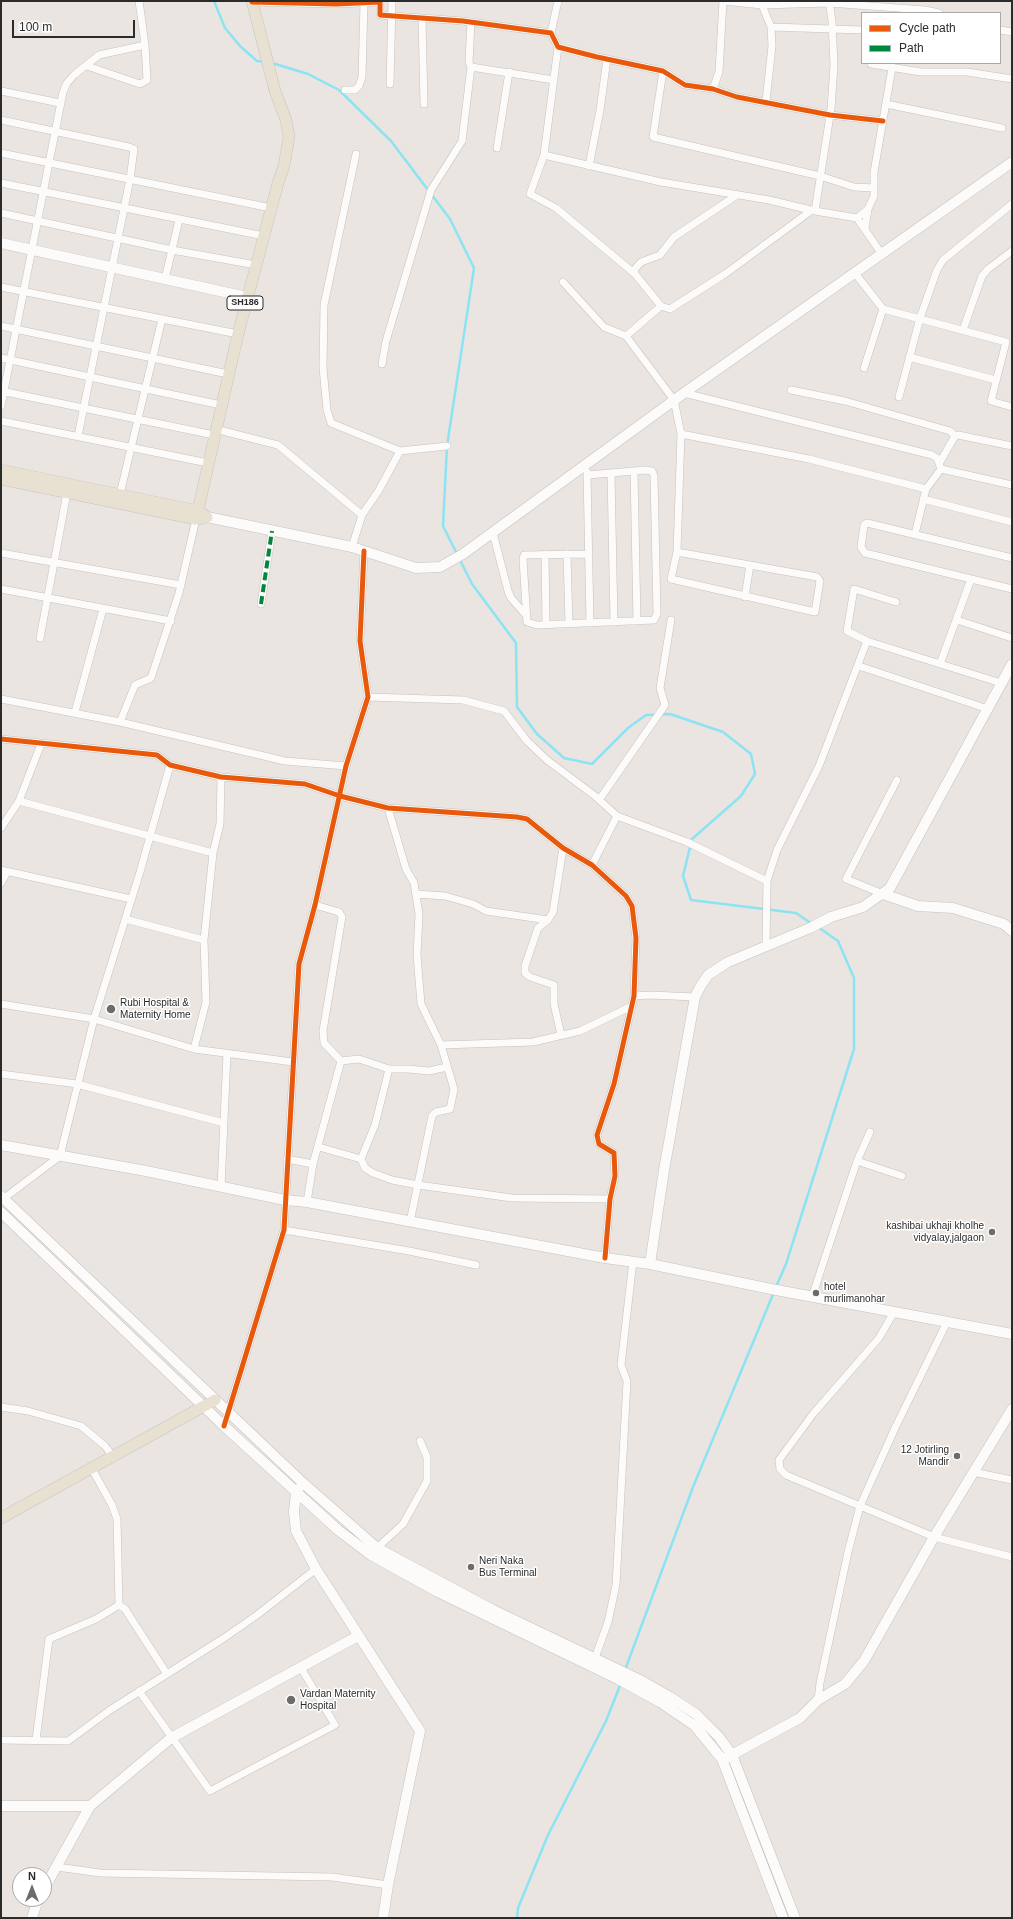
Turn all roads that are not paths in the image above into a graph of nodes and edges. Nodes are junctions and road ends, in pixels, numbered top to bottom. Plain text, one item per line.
1 (139, 1) edge
2 (252, 1) edge
3 (392, 1) edge
4 (558, 1) edge
5 (724, 1) edge
6 (336, 2) edge
7 (829, 2) edge
8 (364, 3) junction
9 (762, 5) junction
10 (934, 12) edge
11 (392, 16) junction
12 (422, 19) junction
13 (471, 22) junction
14 (771, 27) junction
15 (832, 29) junction
16 (861, 30) edge
17 (1001, 30) edge
18 (1012, 32) edge
19 (551, 33) junction
20 (145, 46) junction
21 (558, 46) junction
22 (607, 59) junction
23 (871, 64) dead end
24 (87, 66) junction
25 (471, 67) junction
26 (892, 68) junction
27 (663, 71) junction
28 (509, 72) junction
29 (1012, 79) edge
30 (554, 80) junction
31 (390, 84) dead end
32 (713, 89) junction
33 (345, 90) dead end
34 (1, 91) edge
35 (766, 101) junction
36 (60, 103) junction
37 (424, 104) dead end
38 (886, 104) junction
39 (830, 115) junction
40 (1, 120) edge
41 (883, 121) junction
42 (1002, 128) dead end
43 (54, 130) junction
44 (497, 148) dead end
45 (1, 153) edge
46 (356, 154) dead end
47 (544, 155) junction
48 (1012, 162) edge
49 (48, 163) junction
50 (589, 166) junction
51 (820, 176) junction
52 (130, 179) junction
53 (1, 183) edge
54 (874, 188) junction
55 (43, 191) junction
56 (737, 195) junction
57 (1012, 204) edge
58 (124, 208) junction
59 (271, 208) junction
60 (868, 209) junction
61 (813, 211) junction
62 (1, 213) edge
63 (857, 218) junction
64 (37, 220) junction
65 (179, 220) junction
66 (865, 229) junction
67 (264, 236) junction
68 (118, 237) junction
69 (1, 243) edge
70 (31, 250) junction
71 (172, 250) junction
72 (1012, 251) edge
73 (881, 253) junction
74 (256, 265) junction
75 (112, 268) junction
76 (854, 272) junction
77 (635, 274) junction
78 (166, 279) junction
79 (563, 282) dead end
80 (1, 287) edge
81 (23, 291) junction
82 (247, 297) junction
83 (661, 306) junction
84 (104, 308) junction
85 (883, 309) junction
86 (920, 318) junction
87 (162, 319) junction
88 (1, 326) edge
89 (16, 329) junction
90 (963, 330) junction
91 (238, 334) junction
92 (626, 336) junction
93 (1009, 341) edge
94 (96, 347) junction
95 (909, 357) junction
96 (1, 358) edge
97 (153, 358) junction
98 (10, 360) junction
99 (382, 364) dead end
100 (864, 368) dead end
101 (228, 374) junction
102 (90, 377) junction
103 (996, 380) junction
104 (146, 389) junction
105 (792, 390) dead end
106 (2, 391) edge
107 (684, 393) junction
108 (899, 397) dead end
109 (674, 400) junction
110 (220, 405) junction
111 (1, 406) edge
112 (1012, 407) edge
113 (84, 408) junction
114 (139, 419) junction
115 (1, 421) edge
116 (214, 432) junction
117 (681, 434) junction
118 (78, 436) junction
119 (956, 436) junction
120 (447, 446) dead end
121 (1012, 446) edge
122 (132, 447) junction
123 (400, 451) junction
124 (208, 463) junction
125 (587, 465) junction
126 (940, 465) junction
127 (1, 470) edge
128 (634, 471) junction
129 (611, 474) junction
130 (588, 476) junction
131 (1, 479) edge
132 (1012, 485) edge
133 (926, 489) junction
134 (67, 493) junction
135 (120, 494) junction
136 (923, 499) junction
137 (200, 515) junction
138 (362, 515) junction
139 (1012, 522) edge
140 (272, 531) junction
141 (493, 533) junction
142 (915, 534) junction
143 (352, 547) junction
144 (364, 551) junction
145 (677, 552) junction
146 (1, 553) edge
147 (545, 554) junction
148 (567, 554) junction
149 (589, 554) junction
150 (1012, 558) edge
151 (55, 562) junction
152 (750, 565) junction
153 (971, 579) junction
154 (181, 585) junction
155 (1, 589) edge
156 (1012, 589) edge
157 (745, 597) junction
158 (48, 598) junction
159 (896, 602) dead end
160 (261, 604) dead end
161 (103, 609) junction
162 (525, 614) junction
163 (671, 620) dead end
164 (957, 620) junction
165 (171, 621) junction
166 (637, 621) junction
167 (614, 622) junction
168 (590, 623) junction
169 (569, 624) junction
170 (546, 625) junction
171 (40, 638) dead end
172 (1012, 638) edge
173 (867, 641) junction
174 (940, 664) junction
175 (1012, 664) edge
176 (859, 666) junction
177 (1002, 683) junction
178 (368, 697) junction
179 (1, 699) edge
180 (988, 709) junction
181 (75, 712) junction
182 (120, 722) junction
183 (1, 739) edge
184 (41, 744) junction
185 (170, 765) junction
186 (346, 766) junction
187 (221, 777) junction
188 (897, 780) dead end
189 (340, 796) junction
190 (599, 800) junction
191 (19, 801) junction
192 (388, 808) junction
193 (617, 816) junction
194 (1, 828) edge
195 (150, 837) junction
196 (563, 848) junction
197 (212, 853) junction
198 (592, 865) junction
199 (4, 871) edge
200 (767, 881) junction
201 (1, 883) edge
202 (416, 894) junction
203 (883, 894) junction
204 (131, 899) junction
205 (314, 905) junction
206 (125, 919) junction
207 (548, 920) junction
208 (1012, 931) edge
209 (204, 940) junction
210 (766, 946) junction
211 (634, 996) junction
212 (695, 997) junction
213 (1, 1004) edge
214 (632, 1006) junction
215 (94, 1019) junction
216 (561, 1036) junction
217 (441, 1045) junction
218 (194, 1050) junction
219 (227, 1054) junction
220 (340, 1061) junction
221 (293, 1062) junction
222 (447, 1067) junction
223 (389, 1069) junction
224 (1, 1074) edge
225 (77, 1084) junction
226 (224, 1122) junction
227 (870, 1132) dead end
228 (1, 1145) edge
229 (319, 1147) junction
230 (60, 1156) junction
231 (287, 1159) junction
232 (361, 1159) junction
233 (857, 1160) junction
234 (314, 1164) junction
235 (902, 1176) dead end
236 (418, 1185) junction
237 (221, 1187) junction
238 (2, 1197) edge
239 (610, 1199) junction
240 (285, 1200) junction
241 (307, 1202) junction
242 (1, 1212) edge
243 (410, 1222) junction
244 (284, 1230) junction
245 (605, 1258) junction
246 (633, 1261) junction
247 (476, 1264) dead end
248 (650, 1264) junction
249 (812, 1297) junction
250 (894, 1312) junction
251 (947, 1322) junction
252 (1012, 1334) edge
253 (215, 1400) junction
254 (1, 1407) edge
255 (205, 1407) junction
256 (1012, 1409) edge
257 (228, 1413) junction
258 (1008, 1423) edge
259 (224, 1426) junction
260 (420, 1441) dead end
261 (114, 1458) junction
262 (92, 1469) junction
263 (973, 1472) junction
264 (1012, 1480) edge
265 (303, 1483) junction
266 (296, 1492) junction
267 (860, 1506) junction
268 (1, 1518) edge
269 (934, 1537) junction
270 (377, 1548) junction
271 (1012, 1557) edge
272 (316, 1569) junction
273 (440, 1588) junction
274 (119, 1605) junction
275 (516, 1625) junction
276 (358, 1636) junction
277 (595, 1658) junction
278 (301, 1668) junction
279 (167, 1674) junction
280 (619, 1675) junction
281 (639, 1685) junction
282 (139, 1692) junction
283 (818, 1700) junction
284 (171, 1738) junction
285 (1, 1740) edge
286 (36, 1740) junction
287 (732, 1755) junction
288 (722, 1760) junction
289 (1, 1806) edge
290 (90, 1806) junction
291 (57, 1867) junction
292 (52, 1875) edge
293 (388, 1885) junction
294 (36, 1907) edge
295 (33, 1918) edge
296 (383, 1918) edge
297 (783, 1918) edge
298 (795, 1918) edge

1 - 20 street
2 - 6 street
2 - 59 main road, SH186
3 - 11 street
4 - 19 street
5 - 9 street
5 - 32 street
6 - 8 street
7 - 9 street
7 - 10 street
7 - 15 street
8 - 11 street
8 - 33 street
9 - 14 street
11 - 12 street
11 - 31 street
12 - 13 street
12 - 37 street
13 - 19 street
13 - 25 street
14 - 15 street
14 - 35 street
15 - 16 street
15 - 39 street
17 - 18 street
19 - 21 street
20 - 24 street
20 - 24 street
21 - 22 street
21 - 30 street
22 - 27 street
22 - 50 street
23 - 26 street
24 - 36 street
25 - 28 street
25 - 99 street
26 - 29 street
26 - 38 street
27 - 32 street
27 - 51 street
28 - 30 street
28 - 44 street
30 - 47 street
32 - 35 street
34 - 36 street
35 - 39 street
36 - 43 street
38 - 41 street
38 - 42 street
39 - 41 street
39 - 51 street
40 - 43 street
41 - 54 street
43 - 49 street
43 - 52 street
45 - 49 street
46 - 123 street
47 - 50 street
47 - 77 street
48 - 73 main road
49 - 52 street
49 - 55 street
50 - 56 street
51 - 54 street
51 - 61 street
52 - 58 street
52 - 59 street
53 - 55 street
54 - 60 street
55 - 58 street
55 - 64 street
56 - 61 street
56 - 77 street
57 - 86 street
58 - 65 street
58 - 68 street
59 - 67 main road, SH186
60 - 63 street
60 - 66 street
61 - 63 street
61 - 83 street
62 - 64 street
63 - 66 street
64 - 68 street
64 - 70 street
65 - 67 street
65 - 71 street
66 - 73 street
67 - 74 main road, SH186
68 - 71 street
68 - 75 street
69 - 70 main road
70 - 75 main road
70 - 81 street
71 - 74 street
71 - 78 street
72 - 90 street
73 - 76 main road
74 - 82 main road, SH186
75 - 78 main road
75 - 84 street
76 - 85 street
76 - 107 main road
77 - 83 street
78 - 82 main road
79 - 92 street
80 - 81 street
81 - 84 street
81 - 89 street
82 - 91 main road, SH186
83 - 92 street
84 - 87 street
84 - 94 street
85 - 86 street
85 - 100 street
86 - 90 street
86 - 95 street
87 - 91 street
87 - 97 street
88 - 89 street
89 - 94 street
89 - 98 street
90 - 93 street
91 - 101 main road, SH186
92 - 109 street
93 - 103 street
94 - 97 street
94 - 102 street
95 - 103 street
95 - 108 street
96 - 98 street
97 - 101 street
97 - 104 street
98 - 102 street
98 - 106 street
101 - 110 main road, SH186
102 - 104 street
102 - 113 street
103 - 112 street
104 - 110 street
104 - 114 street
105 - 119 street
106 - 111 street
106 - 113 street
107 - 109 main road
107 - 126 street
109 - 117 street
109 - 125 main road
110 - 116 main road, SH186
113 - 114 street
113 - 118 street
114 - 116 street
114 - 122 street
115 - 118 street
116 - 124 main road, SH186
116 - 138 street
117 - 133 street
117 - 145 street
118 - 122 street
119 - 121 street
119 - 126 street
120 - 123 street
122 - 124 street
122 - 135 street
123 - 138 street
124 - 137 main road, SH186
125 - 130 street
125 - 141 main road
126 - 132 street
126 - 133 street
127 - 135 main road
128 - 129 street
128 - 166 street
128 - 166 street
129 - 130 street
129 - 167 street
130 - 149 street
131 - 134 main road
133 - 136 street
134 - 137 main road
134 - 151 street
135 - 137 main road
136 - 139 street
136 - 142 street
137 - 140 main road
137 - 154 street
138 - 143 street
140 - 143 main road
140 - 160 street
141 - 144 main road
141 - 162 street
142 - 150 street
142 - 153 street
143 - 144 main road
144 - 178 street
145 - 152 street
145 - 157 street
146 - 151 street
147 - 148 street
147 - 162 street
147 - 170 street
148 - 149 street
148 - 169 street
149 - 168 street
151 - 154 street
151 - 158 street
152 - 157 street
152 - 157 street
153 - 156 street
153 - 164 street
154 - 165 street
155 - 158 street
158 - 161 street
158 - 171 street
159 - 173 street
161 - 165 street
161 - 181 street
162 - 170 street
163 - 190 street
164 - 172 street
164 - 174 street
165 - 182 street
166 - 167 street
167 - 168 street
168 - 169 street
169 - 170 street
173 - 174 street
173 - 176 street
174 - 177 street
175 - 177 main road
176 - 180 street
176 - 200 street
177 - 180 main road
178 - 186 street
178 - 190 street
179 - 181 street
180 - 203 main road
181 - 182 street
182 - 186 street
183 - 184 street
184 - 185 street
184 - 191 street
185 - 187 street
185 - 195 street
186 - 189 street
187 - 189 street
187 - 197 street
188 - 203 street
189 - 192 street
189 - 205 street
190 - 193 street
191 - 194 street
191 - 195 street
192 - 196 street
192 - 202 street
193 - 198 street
193 - 200 street
195 - 197 street
195 - 204 street
196 - 198 street
196 - 207 street
197 - 209 street
198 - 211 street
199 - 201 street
199 - 204 street
200 - 210 street
202 - 207 street
202 - 217 street
203 - 208 main road
203 - 210 main road
204 - 206 street
205 - 220 street
205 - 221 street
206 - 209 street
206 - 215 street
207 - 216 street
209 - 218 street
210 - 212 main road
211 - 212 street
211 - 214 street
212 - 248 main road
213 - 215 street
214 - 216 street
214 - 239 street
215 - 218 street
215 - 225 street
216 - 217 street
217 - 222 street
218 - 219 street
219 - 221 street
219 - 226 street
220 - 223 street
220 - 229 street
221 - 231 street
222 - 223 street
222 - 236 street
223 - 232 street
224 - 225 street
225 - 226 street
225 - 230 street
226 - 237 street
227 - 233 street
228 - 230 main road
229 - 232 street
229 - 234 street
230 - 237 main road
230 - 238 street
231 - 234 street
231 - 240 street
232 - 236 street
233 - 235 street
233 - 249 street
234 - 241 street
236 - 239 street
236 - 243 street
237 - 240 main road
238 - 253 main road
239 - 245 street
240 - 241 main road
240 - 244 street
241 - 243 main road
242 - 255 main road
243 - 245 main road
244 - 247 street
244 - 257 street
245 - 246 main road
246 - 248 main road
246 - 277 street
248 - 249 main road
249 - 250 main road
250 - 251 main road
250 - 267 street
251 - 252 main road
251 - 267 street
253 - 255 main road
253 - 257 main road
254 - 261 street
255 - 259 main road
255 - 261 main road
256 - 258 main road
257 - 259 street
257 - 265 main road
258 - 263 main road
259 - 266 main road
260 - 270 street
261 - 262 main road
262 - 268 main road
262 - 274 street
263 - 264 street
263 - 269 main road
265 - 266 main road
265 - 270 main road
266 - 272 main road
266 - 273 main road
267 - 269 street
267 - 283 street
269 - 271 street
269 - 283 main road
270 - 273 main road
272 - 276 main road
272 - 279 street
273 - 275 main road
274 - 279 street
274 - 286 street
275 - 277 main road
275 - 280 main road
276 - 278 main road
276 - 293 main road
277 - 280 main road
278 - 284 main road
278 - 284 street
279 - 282 street
280 - 281 main road
281 - 287 main road
281 - 288 main road
282 - 284 street
282 - 286 street
283 - 287 main road
284 - 290 main road
285 - 286 street
287 - 288 main road
287 - 298 main road
288 - 297 main road
289 - 290 main road
290 - 291 main road
291 - 292 main road
291 - 293 street
293 - 296 main road
294 - 295 main road

